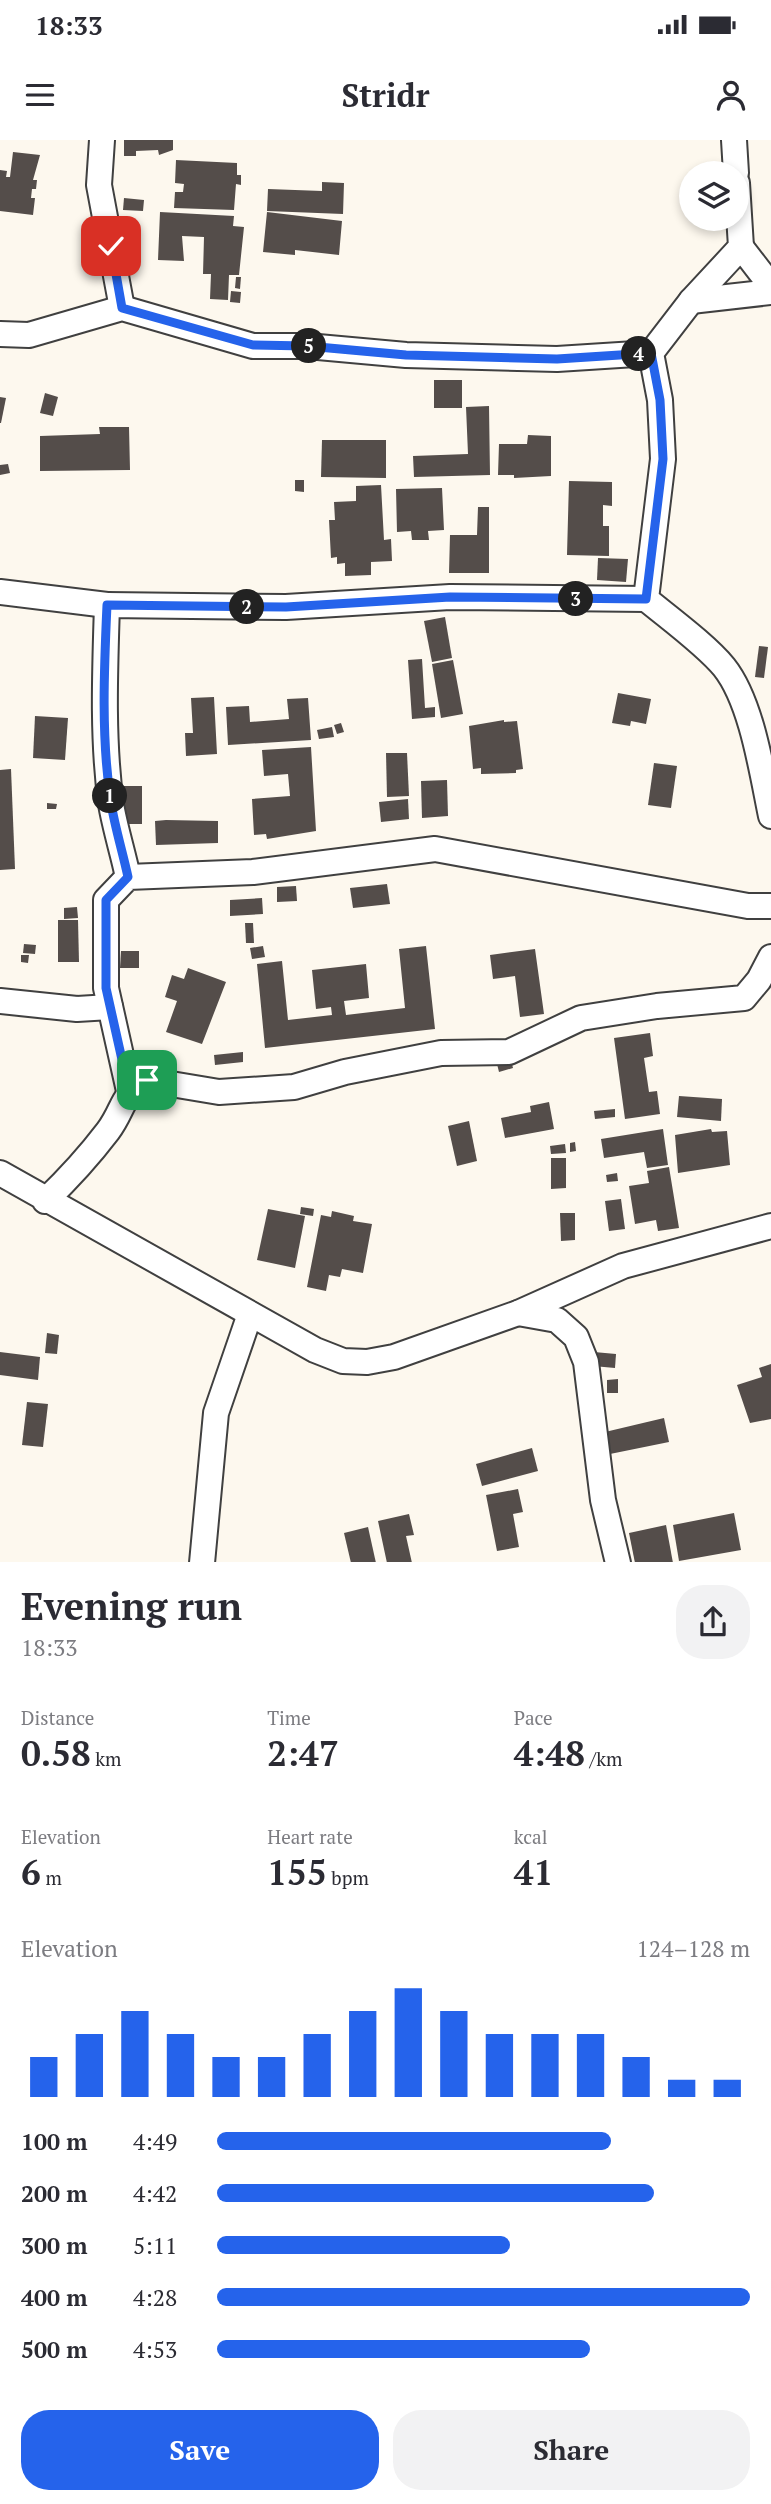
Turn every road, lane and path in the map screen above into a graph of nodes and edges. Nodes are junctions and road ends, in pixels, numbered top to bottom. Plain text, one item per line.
1 (102, 140) edge
2 (734, 140) edge
3 (735, 161) edge
4 (740, 231) edge
5 (741, 247) junction
6 (771, 286) edge
7 (771, 292) edge
8 (691, 301) junction
9 (122, 308) junction
10 (0, 334) edge
11 (651, 353) junction
12 (0, 592) edge
13 (646, 599) junction
14 (107, 605) junction
15 (771, 816) edge
16 (128, 877) junction
17 (771, 906) edge
18 (771, 957) edge
19 (0, 1001) edge
20 (110, 1007) junction
21 (129, 1091) junction
22 (0, 1173) edge
23 (45, 1201) junction
24 (771, 1226) edge
25 (519, 1313) junction
26 (250, 1314) junction
27 (202, 1562) edge
28 (618, 1562) edge

1 - 9 street
2 - 3 street
4 - 5 street
5 - 6 street
5 - 8 street
7 - 8 street
8 - 11 street
9 - 10 street
9 - 11 street
11 - 13 street
12 - 14 street
13 - 14 street
13 - 15 street
14 - 16 street
16 - 17 street
16 - 20 street
18 - 21 street
19 - 20 street
20 - 21 street
21 - 23 street
22 - 23 street
23 - 26 street
24 - 25 street
25 - 26 street
25 - 28 street
26 - 27 street

